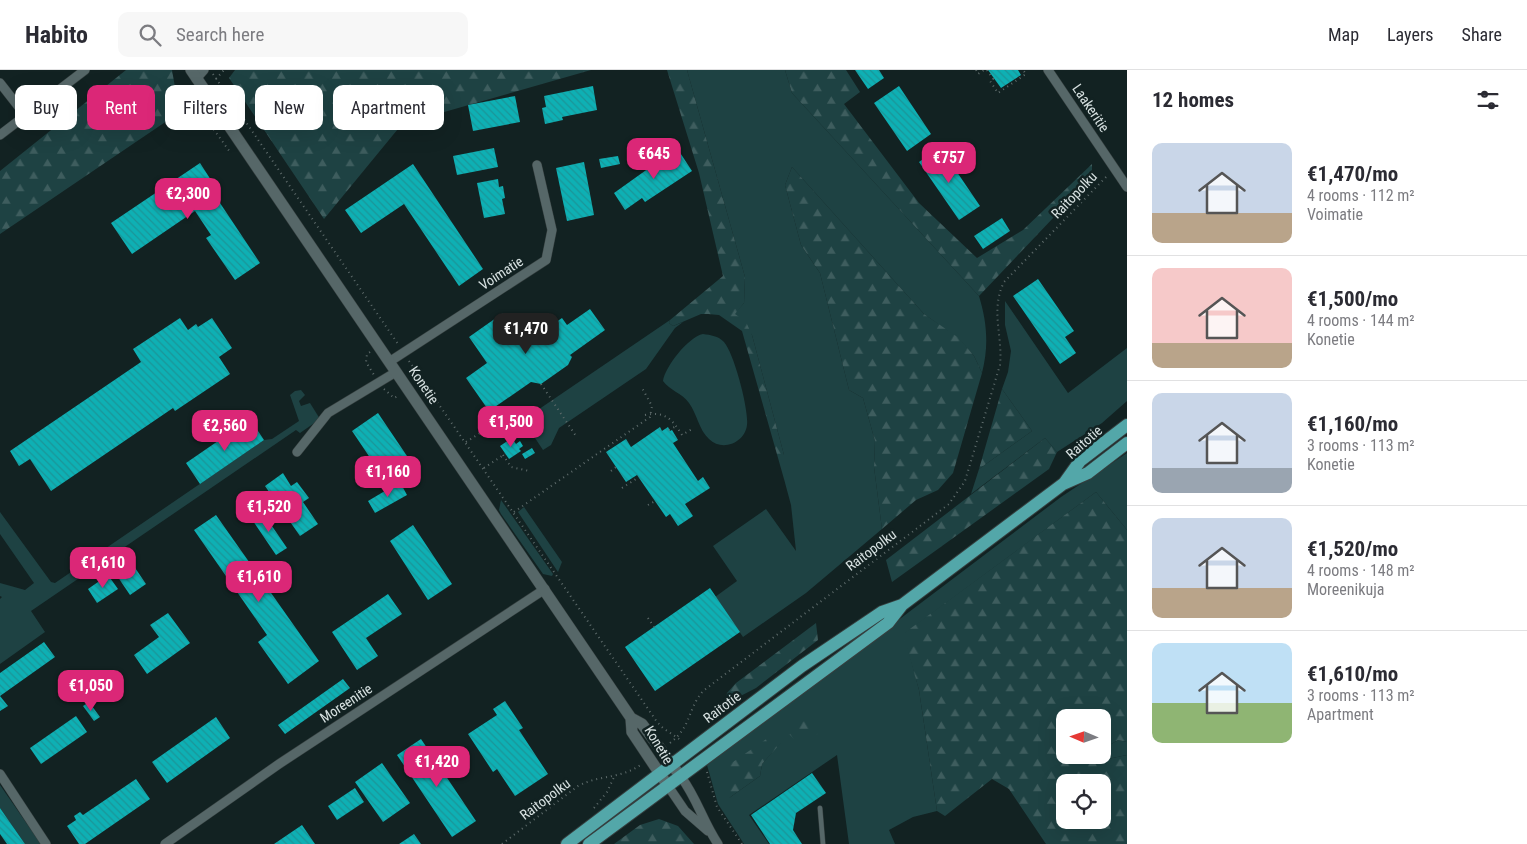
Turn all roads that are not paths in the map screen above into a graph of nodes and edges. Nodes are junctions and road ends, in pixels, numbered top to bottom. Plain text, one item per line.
1 (85, 70) edge
2 (1048, 70) edge
3 (197, 73) edge
4 (0, 83) edge
5 (65, 85) edge
6 (15, 102) edge
7 (15, 123) edge
8 (0, 135) edge
9 (537, 165) dead end
10 (1127, 187) edge
11 (389, 362) junction
12 (396, 372) junction
13 (1127, 425) edge
14 (1127, 443) edge
15 (297, 452) dead end
16 (1063, 484) junction
17 (545, 589) junction
18 (902, 605) junction
19 (631, 718) junction
20 (672, 764) junction
21 (0, 774) edge
22 (659, 774) junction
23 (681, 777) junction
24 (668, 786) junction
25 (820, 808) dead end
26 (710, 833) junction
27 (46, 844) edge
28 (165, 844) edge
29 (566, 844) edge
30 (589, 844) edge
31 (718, 844) edge
32 (823, 844) edge

1 - 5 street
2 - 10 street, Laakeritie
3 - 11 street, Konetie
4 - 6 street
7 - 8 street
9 - 11 street, Voimatie
11 - 12 street, Konetie
12 - 15 street
12 - 17 street, Konetie
13 - 16 main road, Raitotie
14 - 16 main road, Raitotie
16 - 18 main road, Raitotie
17 - 19 street, Konetie
17 - 28 street, Moreenitie
18 - 20 main road, Raitotie
18 - 23 main road, Raitotie
19 - 20 street, Konetie
19 - 22 street, Konetie
20 - 22 main road, Raitotie
20 - 23 street, Konetie
21 - 27 street
22 - 24 street, Konetie
22 - 29 main road, Raitotie
23 - 24 main road, Raitotie
23 - 26 street
24 - 26 street
24 - 30 main road, Raitotie
25 - 32 lane
26 - 31 street

